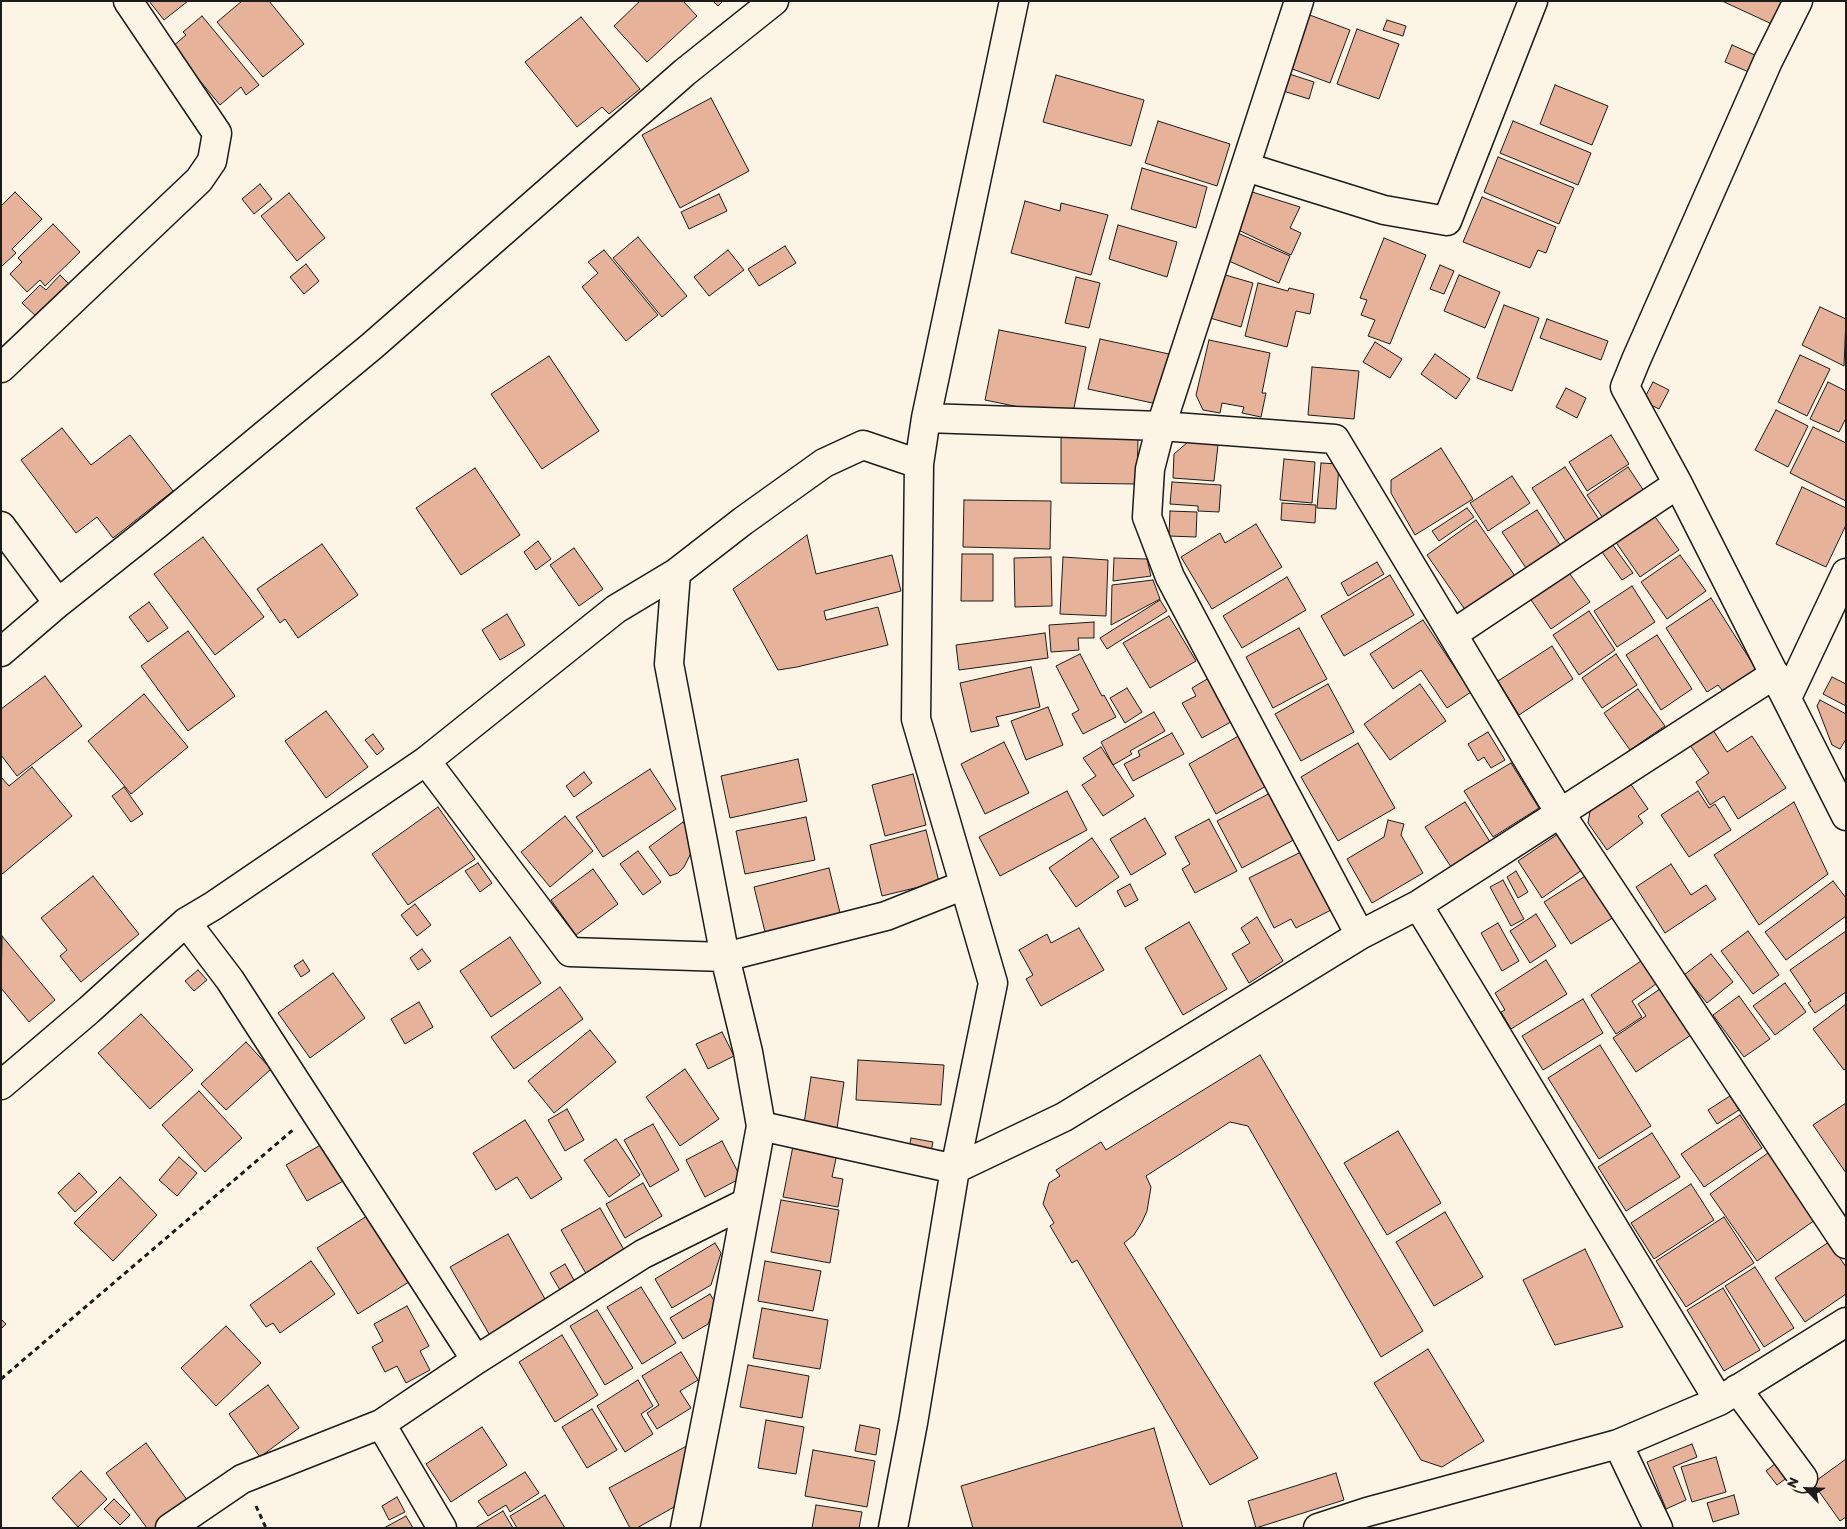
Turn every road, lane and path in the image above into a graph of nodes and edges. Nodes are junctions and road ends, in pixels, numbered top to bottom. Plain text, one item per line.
1 (128, 1) edge
2 (774, 1) edge
3 (1014, 1) edge
4 (1299, 1) edge
5 (1533, 1) edge
6 (1798, 1) edge
7 (1246, 167) junction
8 (1, 368) edge
9 (926, 418) junction
10 (1161, 426) junction
11 (919, 464) junction
12 (1678, 484) junction
13 (1, 526) edge
14 (1846, 572) edge
15 (676, 573) junction
16 (58, 603) junction
17 (1453, 634) junction
18 (1, 652) edge
19 (1775, 674) junction
20 (1787, 698) junction
21 (426, 761) junction
22 (1560, 814) junction
23 (1846, 816) edge
24 (964, 885) junction
25 (1418, 905) junction
26 (186, 922) junction
27 (1360, 935) junction
28 (725, 957) junction
29 (1, 1085) edge
30 (316, 1111) junction
31 (761, 1126) junction
32 (955, 1169) junction
33 (746, 1203) junction
34 (1846, 1244) edge
35 (1846, 1322) edge
36 (476, 1360) junction
37 (1, 1379) edge
38 (1728, 1395) junction
39 (381, 1424) junction
40 (1618, 1444) junction
41 (1804, 1478) dead end
42 (170, 1528) edge
43 (442, 1528) edge
44 (685, 1528) edge
45 (892, 1528) edge
46 (1318, 1528) edge
47 (1658, 1528) edge

1 - 8 street
2 - 16 street
3 - 9 street
4 - 7 street
5 - 7 street
6 - 12 street
7 - 10 street
9 - 10 street
9 - 11 street
10 - 17 street
10 - 27 street
11 - 15 street
11 - 24 street
12 - 17 street
12 - 19 street
13 - 16 street
14 - 20 street
15 - 21 street
15 - 28 street
16 - 18 street
17 - 22 street
19 - 20 street
19 - 22 street
20 - 23 street
21 - 26 street
21 - 28 street
22 - 25 street
22 - 34 street
24 - 28 street
24 - 32 street
25 - 27 street
25 - 38 street
26 - 29 street
26 - 30 street
27 - 32 street
28 - 31 street
30 - 36 street
30 - 37 path
31 - 32 street
31 - 33 street
32 - 45 street
33 - 36 street
33 - 44 street
35 - 38 street
36 - 39 street
38 - 40 street
38 - 41 street
39 - 42 street
39 - 43 street
40 - 46 street
40 - 47 street

